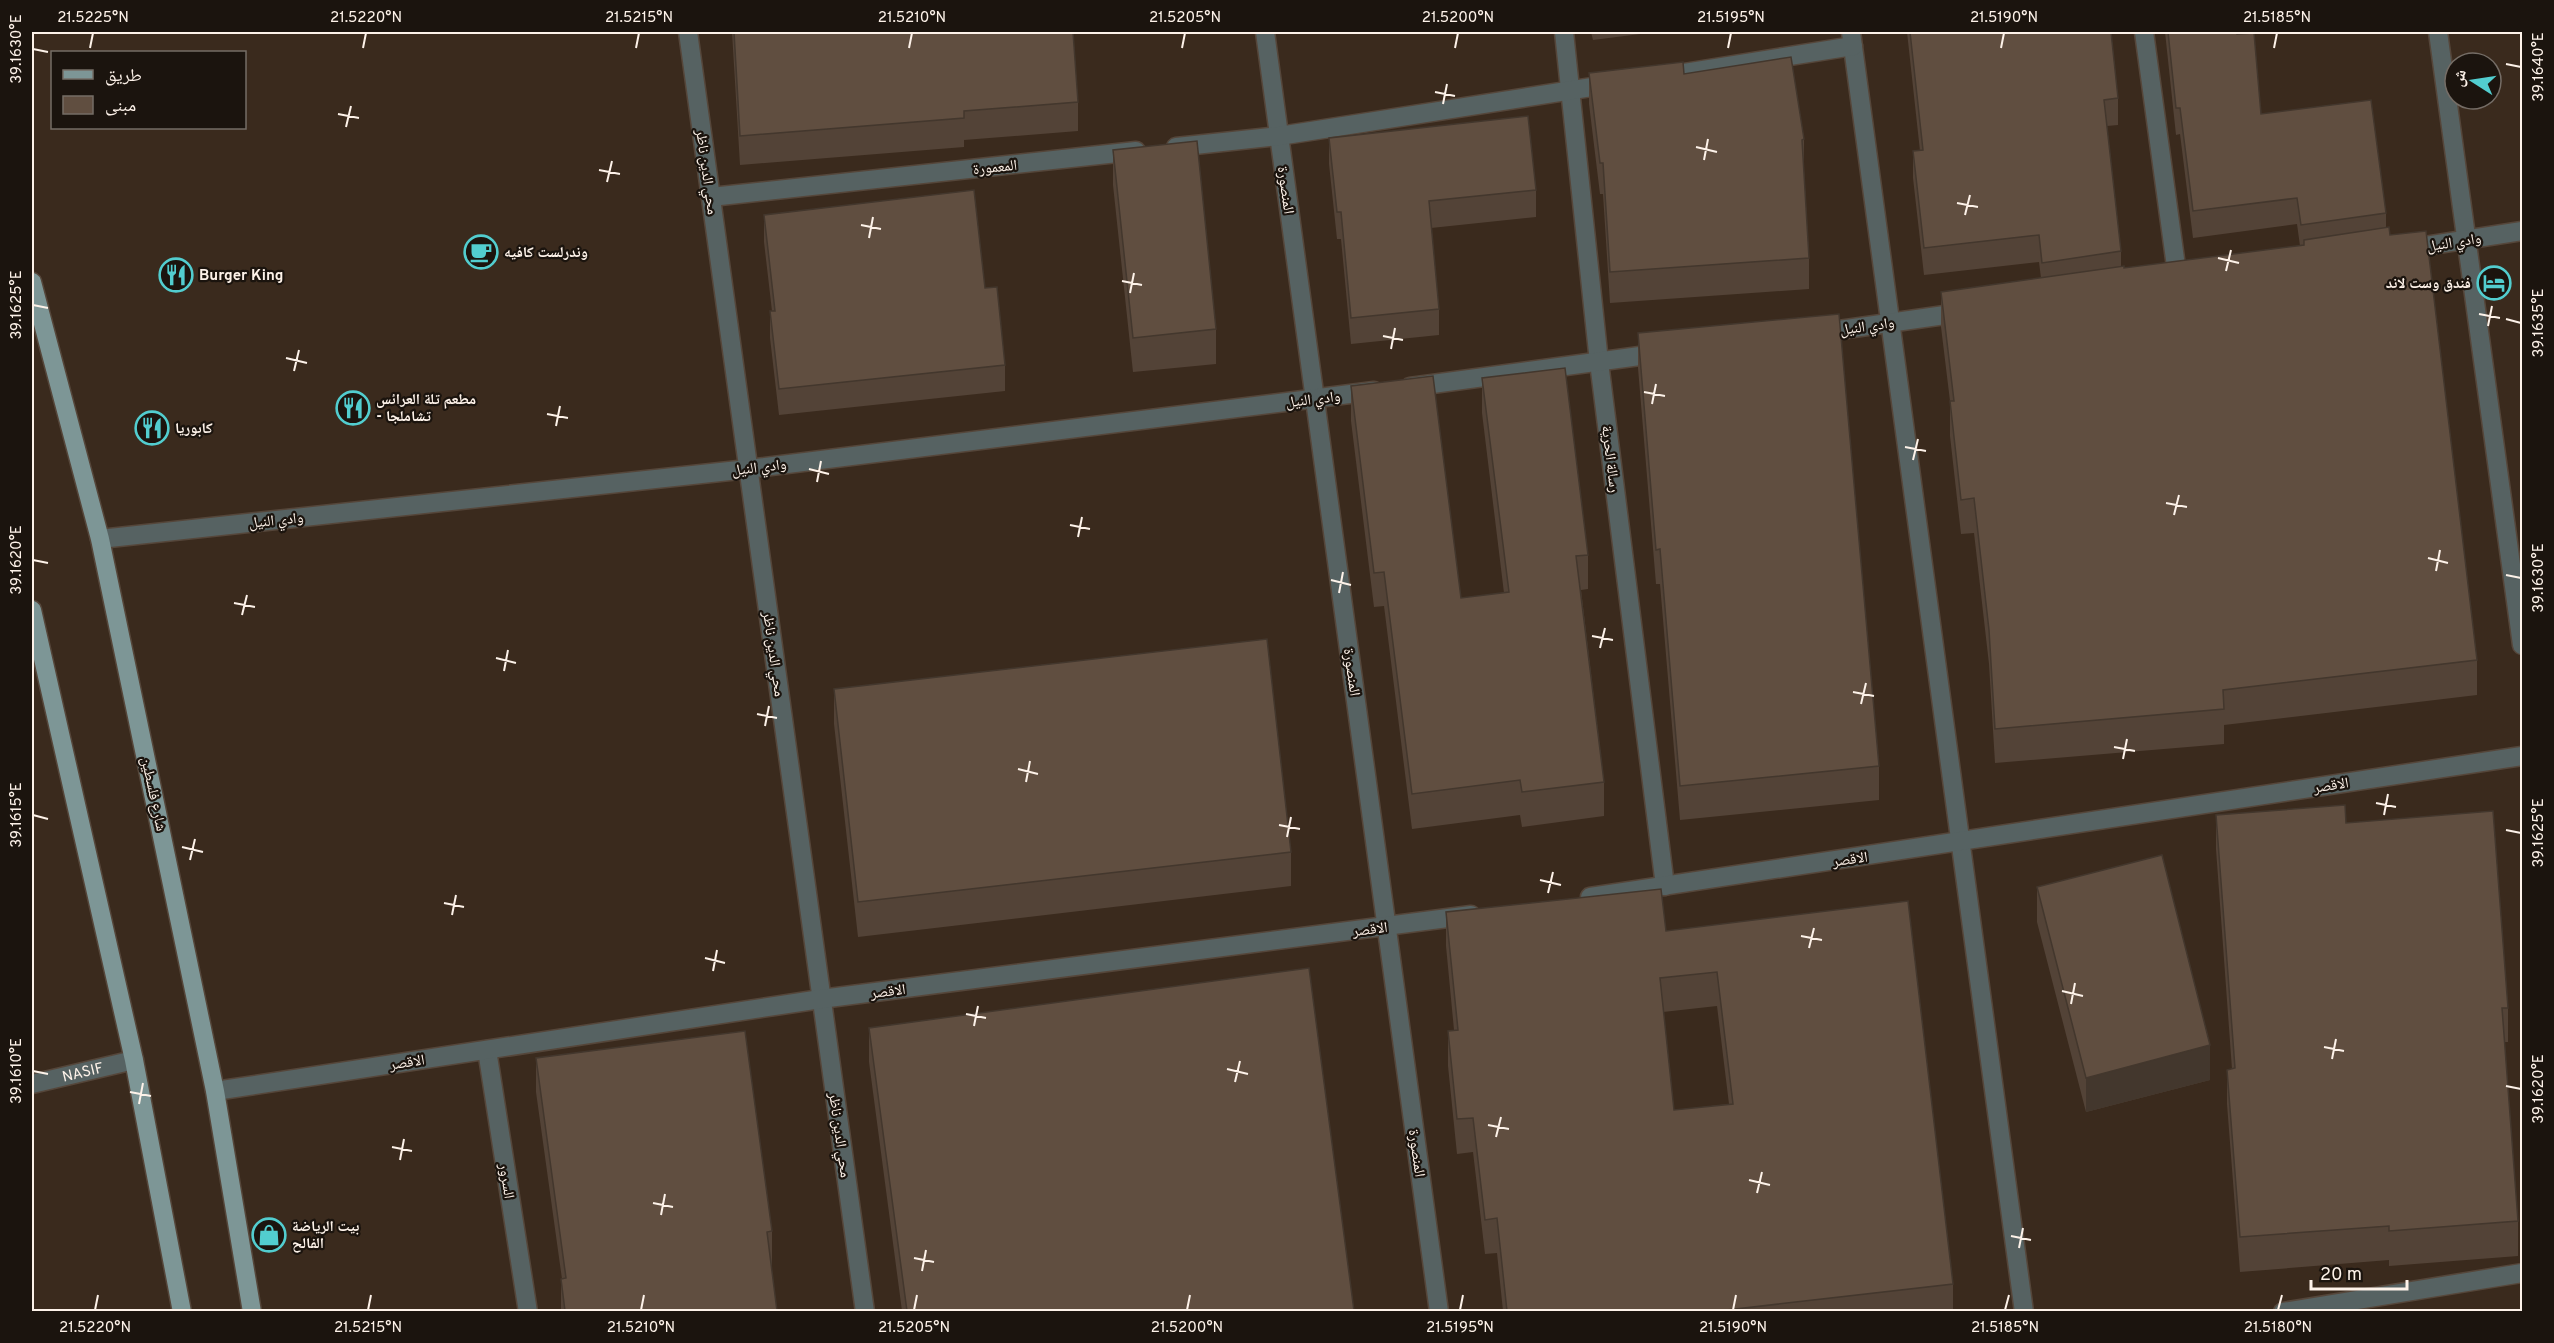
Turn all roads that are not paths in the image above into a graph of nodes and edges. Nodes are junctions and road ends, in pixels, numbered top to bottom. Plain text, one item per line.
1 (688, 32) edge
2 (1265, 32) edge
3 (1564, 32) edge
4 (2144, 32) edge
5 (2438, 32) edge
6 (1852, 39) edge
7 (1570, 90) junction
8 (1279, 136) junction
9 (711, 197) junction
10 (2523, 231) edge
11 (2467, 240) junction
12 (2386, 252) edge
13 (32, 282) edge
14 (2155, 285) edge
15 (1983, 310) edge
16 (1890, 323) junction
17 (1797, 336) edge
18 (1681, 351) edge
19 (1599, 362) junction
20 (1315, 399) junction
21 (748, 469) junction
22 (100, 539) junction
23 (32, 610) edge
24 (2523, 645) edge
25 (2523, 756) edge
26 (1961, 842) junction
27 (1665, 886) junction
28 (1572, 900) edge
29 (1491, 912) edge
30 (1386, 927) junction
31 (821, 999) junction
32 (487, 1050) junction
33 (134, 1060) junction
34 (32, 1084) edge
35 (215, 1091) junction
36 (2523, 1273) edge
37 (182, 1311) edge
38 (252, 1311) edge
39 (528, 1311) edge
40 (864, 1311) edge
41 (1439, 1311) edge
42 (2024, 1311) edge
43 (2283, 1311) edge

1 - 9 street, محي الدين ناظر
2 - 8 street, المنصورة
3 - 7 street, رسالة الحرية
4 - 14 street
5 - 11 street
6 - 7 street, المعمورة
6 - 16 street
7 - 8 street, المعمورة
7 - 19 street, رسالة الحرية
8 - 9 street, المعمورة
8 - 20 street, المنصورة
9 - 21 street, محي الدين ناظر
10 - 11 street, وادي النيل
11 - 12 street, وادي النيل
11 - 24 street
13 - 22 main road, شارع فلسطين
15 - 16 street, وادي النيل
16 - 17 street, وادي النيل
16 - 26 street
18 - 19 street, وادي النيل
19 - 20 street, وادي النيل
19 - 27 street, رسالة الحرية
20 - 21 street, وادي النيل
20 - 30 street, المنصورة
21 - 22 street, وادي النيل
21 - 31 street, محي الدين ناظر
22 - 35 main road, شارع فلسطين
23 - 33 main road
25 - 26 street, الاقصر
26 - 27 street, الاقصر
26 - 42 street
27 - 28 street, الاقصر
29 - 30 street, الاقصر
30 - 31 street, الاقصر
30 - 41 street, المنصورة
31 - 32 street, الاقصر
31 - 40 street, محي الدين ناظر
32 - 35 street, الاقصر
32 - 39 street, السرور
33 - 34 street, NASIF
33 - 37 main road
35 - 38 main road, شارع فلسطين
36 - 43 street

